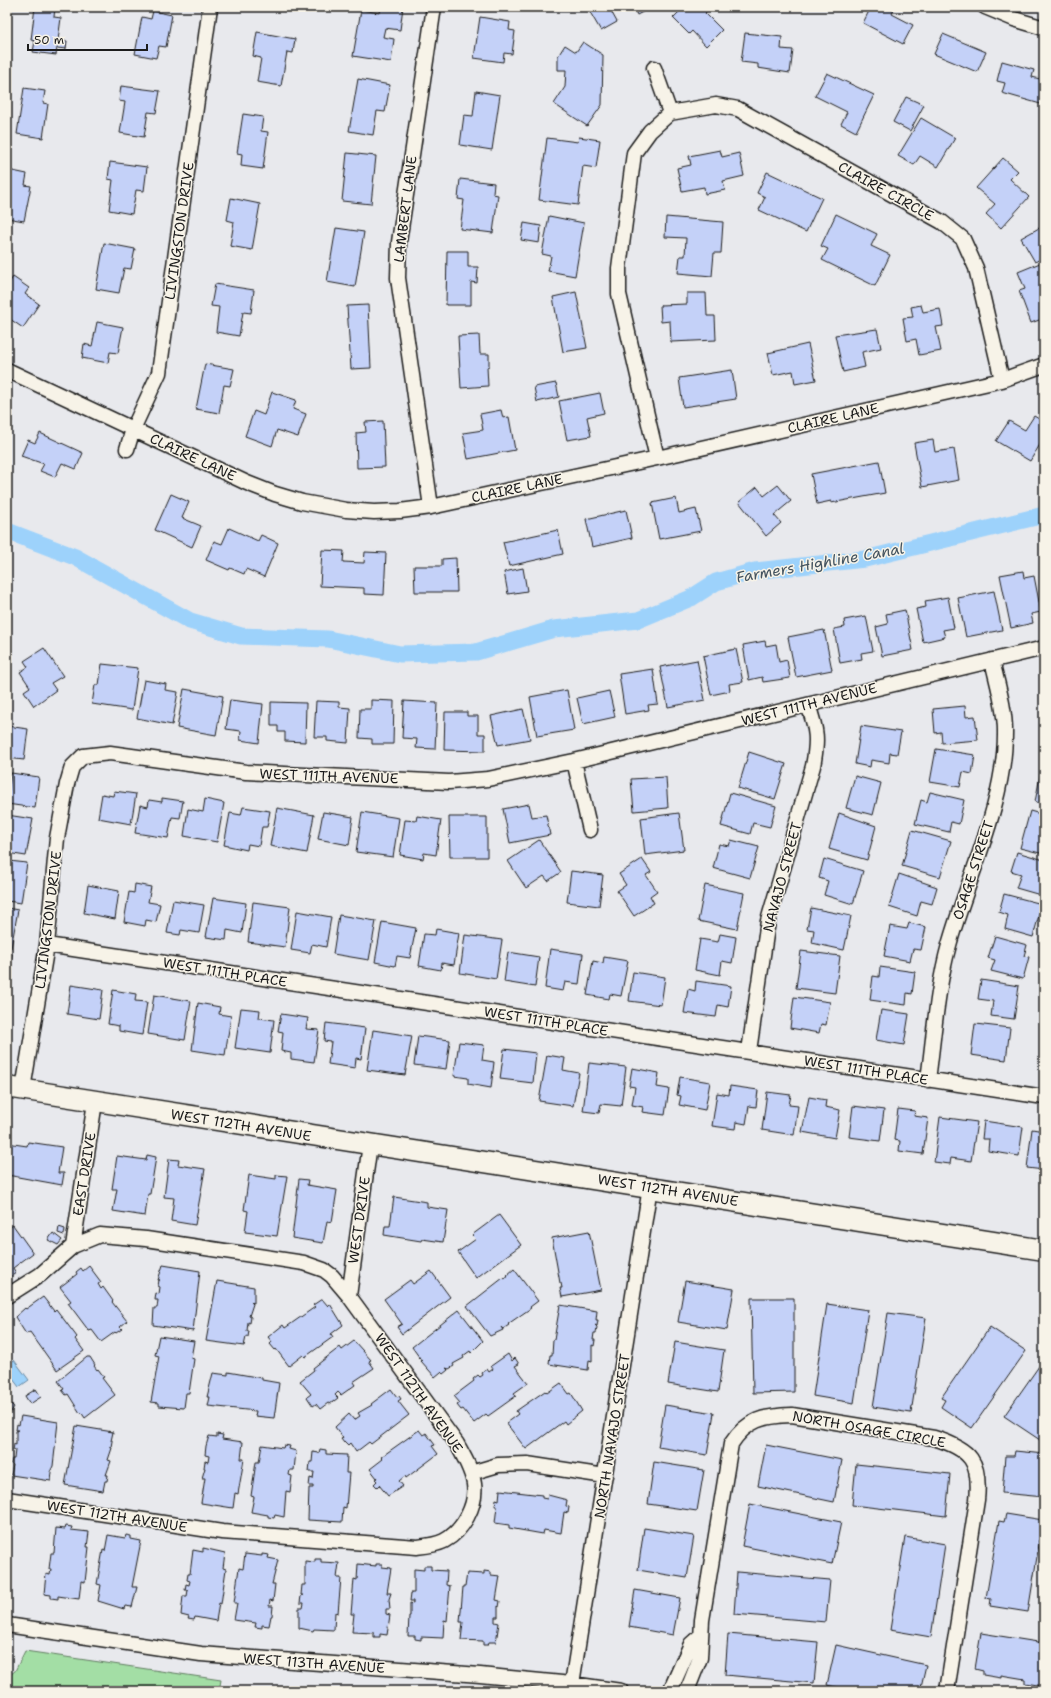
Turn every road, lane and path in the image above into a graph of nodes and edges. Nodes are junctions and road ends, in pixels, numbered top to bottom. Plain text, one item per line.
1 (210, 7) edge
2 (434, 7) edge
3 (985, 7) edge
4 (1044, 28) edge
5 (654, 68) dead end
6 (670, 113) junction
7 (1044, 365) edge
8 (7, 370) edge
9 (1002, 380) junction
10 (133, 429) junction
11 (127, 449) dead end
12 (657, 458) junction
13 (431, 507) junction
14 (1044, 648) edge
15 (992, 660) junction
16 (808, 705) junction
17 (83, 756) joint
18 (574, 761) junction
19 (590, 830) dead end
20 (47, 945) junction
21 (749, 1052) junction
22 (928, 1080) junction
23 (15, 1088) edge
24 (1044, 1097) edge
25 (95, 1102) junction
26 (370, 1144) junction
27 (650, 1187) junction
28 (73, 1246) junction
29 (1044, 1250) edge
30 (7, 1296) edge
31 (349, 1296) junction
32 (471, 1473) junction
33 (606, 1476) junction
34 (7, 1499) edge
35 (7, 1625) edge
36 (700, 1636) junction
37 (571, 1689) edge
38 (622, 1691) edge
39 (670, 1691) edge
40 (687, 1691) edge
41 (947, 1691) edge

1 - 10 street, LIVINGSTON DRIVE
2 - 13 street, LAMBERT LANE
3 - 4 street
5 - 6 street
6 - 9 street, CLAIRE CIRCLE
6 - 12 street
7 - 9 street, CLAIRE LANE
8 - 10 street, CLAIRE LANE
9 - 12 street, CLAIRE LANE
10 - 11 street, LIVINGSTON DRIVE
10 - 13 street, CLAIRE LANE
12 - 13 street, CLAIRE LANE
14 - 15 street, WEST 111TH AVENUE
15 - 16 street, WEST 111TH AVENUE
15 - 22 street, OSAGE STREET
16 - 18 street, WEST 111TH AVENUE
16 - 21 street, NAVAJO STREET
17 - 18 street, WEST 111TH AVENUE
17 - 20 street, LIVINGSTON DRIVE
18 - 19 street
20 - 21 street, WEST 111TH PLACE
20 - 23 street, LIVINGSTON DRIVE
21 - 22 street, WEST 111TH PLACE
22 - 24 street, WEST 111TH PLACE
23 - 25 main road, WEST 112TH AVENUE
25 - 26 main road, WEST 112TH AVENUE
25 - 28 street, EAST DRIVE
26 - 27 main road, WEST 112TH AVENUE
26 - 31 street, WEST DRIVE
27 - 29 main road, WEST 112TH AVENUE
27 - 33 street, NORTH NAVAJO STREET
28 - 30 street, WEST 112TH AVENUE
28 - 31 street, WEST 112TH AVENUE
31 - 32 street, WEST 112TH AVENUE
32 - 33 street
32 - 34 street, WEST 112TH AVENUE
33 - 37 street, NORTH NAVAJO STREET
35 - 37 street, WEST 113TH AVENUE
36 - 39 street, NORTH OSAGE CIRCLE
36 - 40 street, NORTH OSAGE CIRCLE
36 - 41 street, NORTH OSAGE CIRCLE
37 - 38 street, WEST 113TH AVENUE

